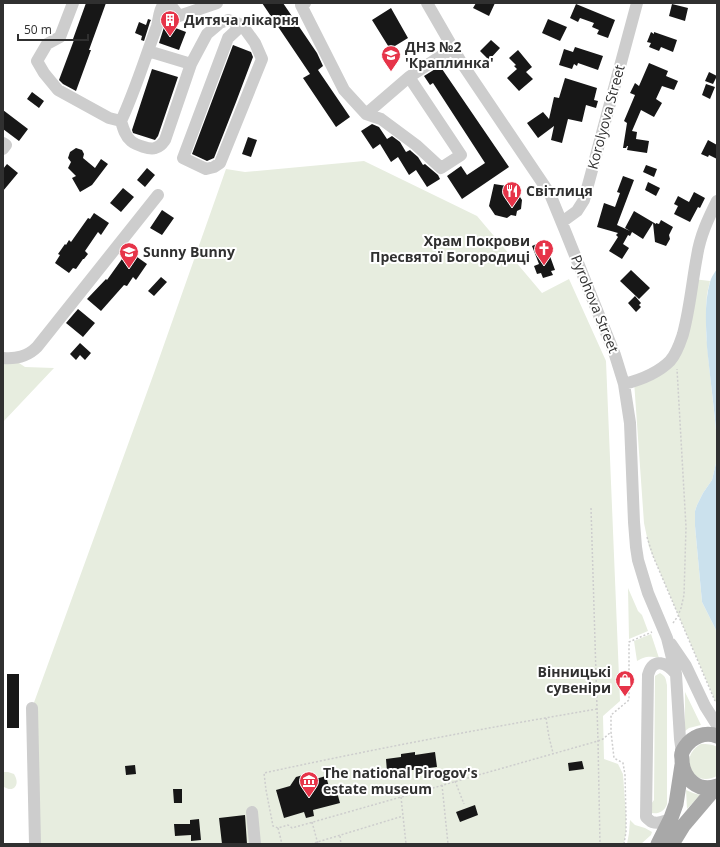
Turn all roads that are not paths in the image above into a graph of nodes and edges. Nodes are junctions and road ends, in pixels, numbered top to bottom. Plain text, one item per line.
1 (73, 3) edge
2 (165, 3) edge
3 (169, 3) edge
4 (217, 3) edge
5 (305, 3) edge
6 (427, 3) edge
7 (637, 3) edge
8 (242, 24) junction
9 (452, 48) junction
10 (148, 50) junction
11 (191, 64) junction
12 (409, 77) junction
13 (366, 114) junction
14 (121, 121) junction
15 (158, 195) dead end
16 (717, 201) edge
17 (562, 222) junction
18 (3, 358) edge
19 (624, 384) junction
20 (667, 638) junction
21 (676, 674) junction
22 (32, 708) dead end
23 (717, 725) edge
24 (717, 736) edge
25 (682, 759) junction
26 (717, 786) edge
27 (717, 800) edge
28 (252, 812) dead end
29 (690, 817) junction
30 (671, 818) junction
31 (35, 844) edge
32 (255, 844) edge
33 (658, 844) edge
34 (672, 844) edge

1 - 14 street
2 - 10 street
3 - 4 street
5 - 13 street
6 - 9 street, Pyrohova Street
7 - 17 street, Korolyova Street
8 - 8 street
8 - 11 street
9 - 12 street
9 - 17 street, Pyrohova Street
10 - 11 street
10 - 14 street
11 - 14 street
12 - 13 street
12 - 13 street
15 - 18 street
16 - 19 street
17 - 19 street, Pyrohova Street
19 - 20 street, Pyrohova Street
20 - 21 street, Pyrohova Street
20 - 23 street, Pyrohova Street
21 - 25 street, Pyrohova Street
21 - 30 street
22 - 31 street
24 - 25 main road
25 - 26 main road
25 - 30 main road, Pyrohova Street
26 - 29 main road
27 - 29 main road
28 - 32 street
29 - 34 main road
30 - 33 main road, Pyrohova Street

